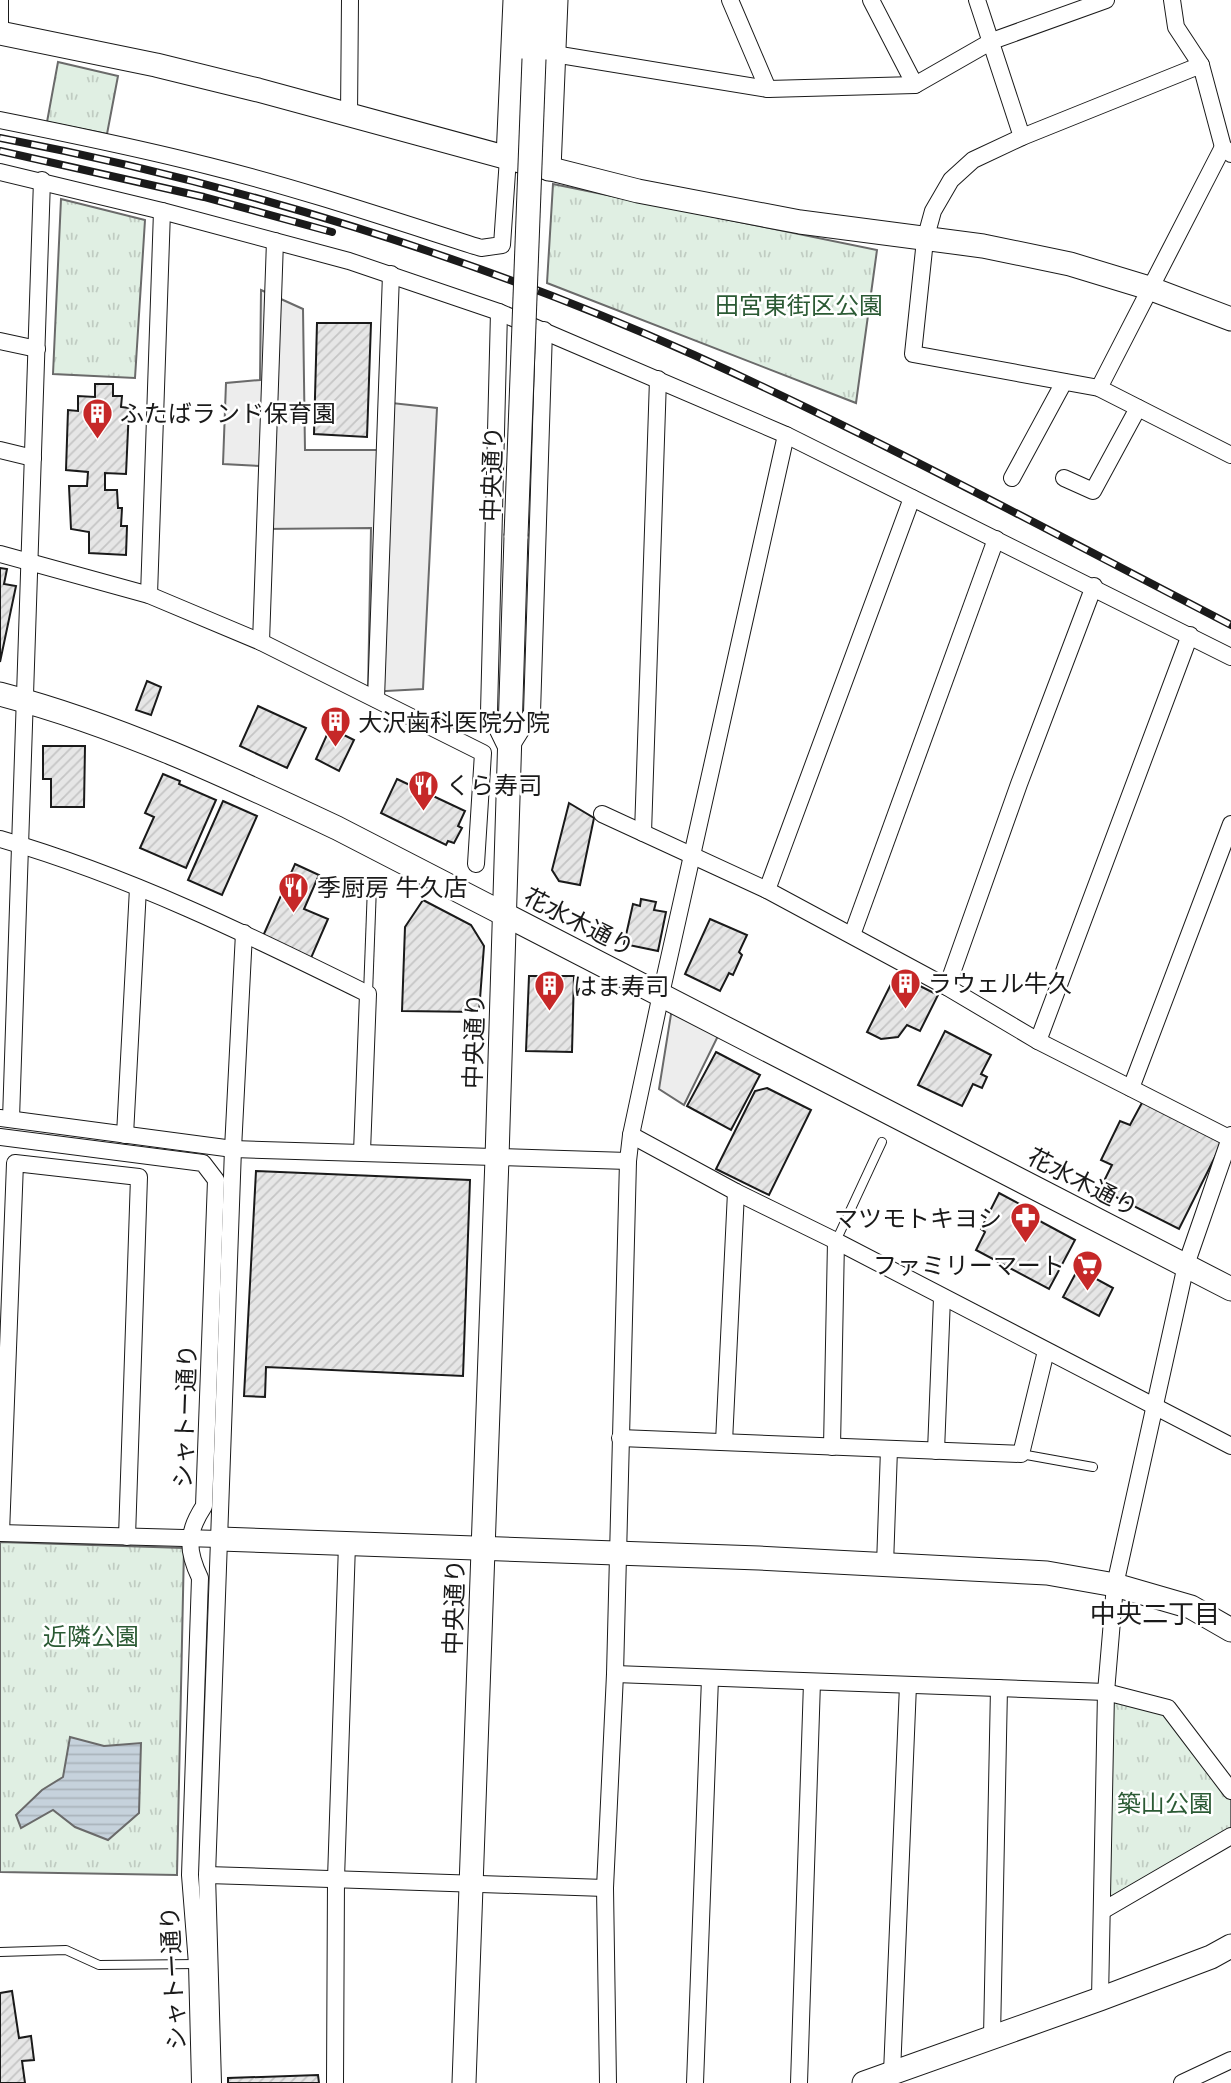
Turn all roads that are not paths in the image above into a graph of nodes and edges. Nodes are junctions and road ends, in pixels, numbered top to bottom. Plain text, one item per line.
1 (1, 0) edge
2 (350, 0) edge
3 (515, 0) edge
4 (536, 0) edge
5 (556, 0) edge
6 (730, 0) edge
7 (871, 0) edge
8 (977, 0) edge
9 (1107, 0) edge
10 (1172, 0) edge
11 (0, 33) edge
12 (992, 41) junction
13 (544, 56) junction
14 (1201, 65) junction
15 (915, 85) junction
16 (768, 89) junction
17 (349, 115) junction
18 (0, 120) edge
19 (1021, 137) junction
20 (1227, 151) edge
21 (508, 159) junction
22 (549, 169) junction
23 (0, 172) edge
24 (42, 180) junction
25 (162, 211) junction
26 (925, 240) junction
27 (275, 241) junction
28 (391, 274) junction
29 (1149, 288) junction
30 (499, 312) junction
31 (1231, 319) edge
32 (544, 330) junction
33 (0, 341) edge
34 (37, 349) junction
35 (658, 379) junction
36 (1064, 382) junction
37 (1098, 388) junction
38 (1138, 408) junction
39 (786, 435) junction
40 (0, 450) edge
41 (1231, 455) edge
42 (33, 457) junction
43 (1012, 478) dead end
44 (1064, 478) dead end
45 (912, 498) junction
46 (996, 539) junction
47 (0, 554) edge
48 (30, 561) junction
49 (1094, 586) junction
50 (149, 596) junction
51 (1189, 635) junction
52 (261, 642) junction
53 (1231, 657) edge
54 (0, 694) edge
55 (376, 699) junction
56 (26, 701) junction
57 (508, 751) junction
58 (602, 814) dead end
59 (1231, 824) edge
60 (643, 833) junction
61 (0, 839) edge
62 (20, 845) junction
63 (693, 857) junction
64 (476, 864) dead end
65 (372, 886) dead end
66 (138, 888) junction
67 (768, 890) junction
68 (504, 913) junction
69 (244, 933) junction
70 (852, 935) junction
71 (947, 987) junction
72 (368, 994) junction
73 (661, 994) junction
74 (1038, 1041) junction
75 (1131, 1088) junction
76 (6, 1118) edge
77 (125, 1135) junction
78 (631, 1135) junction
79 (1231, 1137) edge
80 (0, 1138) edge
81 (882, 1142) dead end
82 (233, 1149) junction
83 (362, 1152) junction
84 (497, 1158) junction
85 (628, 1161) junction
86 (736, 1192) junction
87 (836, 1241) junction
88 (1186, 1265) junction
89 (1231, 1289) edge
90 (943, 1298) junction
91 (1045, 1350) junction
92 (1154, 1406) junction
93 (620, 1438) junction
94 (724, 1442) junction
95 (1231, 1446) edge
96 (832, 1447) junction
97 (889, 1449) junction
98 (936, 1451) junction
99 (1021, 1454) junction
100 (1093, 1467) dead end
101 (0, 1533) edge
102 (127, 1537) junction
103 (189, 1539) junction
104 (220, 1539) junction
105 (347, 1544) junction
106 (482, 1548) junction
107 (617, 1553) junction
108 (886, 1565) junction
109 (1115, 1585) junction
110 (1231, 1630) edge
111 (615, 1674) junction
112 (710, 1678) junction
113 (812, 1682) junction
114 (908, 1685) junction
115 (999, 1688) junction
116 (1106, 1692) junction
117 (1231, 1791) edge
118 (1231, 1836) edge
119 (207, 1875) junction
120 (336, 1879) junction
121 (470, 1884) junction
122 (605, 1888) junction
123 (1102, 1911) junction
124 (1231, 1946) edge
125 (0, 1952) edge
126 (203, 1964) junction
127 (1100, 1999) junction
128 (992, 2037) junction
129 (1231, 2060) edge
130 (892, 2073) junction
131 (200, 2083) edge
132 (213, 2083) edge
133 (335, 2083) edge
134 (464, 2083) edge
135 (608, 2083) edge
136 (695, 2083) edge
137 (799, 2083) edge
138 (864, 2083) edge
139 (1182, 2083) edge

1 - 11 street
2 - 17 street
3 - 21 street
4 - 13 street, 中央通り
5 - 13 street
6 - 16 street
7 - 15 street
8 - 12 street
9 - 12 street
10 - 14 street
11 - 17 street
12 - 15 street
12 - 19 street
13 - 16 street
13 - 22 street
13 - 57 street, 中央通り, bridge
14 - 19 street
14 - 20 street
15 - 16 street
17 - 21 street
18 - 21 street
19 - 26 street
20 - 29 street
21 - 22 street
22 - 26 street
23 - 24 street
24 - 25 street
24 - 34 street
25 - 27 street
25 - 50 street
26 - 29 street
26 - 36 street
27 - 28 street
27 - 52 street
28 - 30 street
28 - 55 street
29 - 31 street
29 - 37 street
30 - 32 street
30 - 57 street
32 - 35 street
32 - 57 street
33 - 34 street
34 - 42 street
35 - 39 street
35 - 60 street
36 - 37 street
36 - 43 street
37 - 38 street
38 - 41 street
38 - 44 street
39 - 45 street
39 - 63 street
40 - 42 street
42 - 48 street
45 - 46 street
45 - 67 street
46 - 49 street
46 - 70 street
47 - 48 street
48 - 50 street
48 - 56 street
49 - 51 street
49 - 71 street
50 - 52 street
51 - 53 street
51 - 74 street
52 - 55 street
54 - 56 street, 花水木通り
55 - 64 street
56 - 62 street
56 - 68 street, 花水木通り
57 - 68 street, 中央通り
58 - 60 street
59 - 75 street
60 - 63 street
61 - 62 street
62 - 66 street
62 - 76 street
63 - 67 street
63 - 73 street
65 - 72 lane
66 - 69 street
66 - 77 street
67 - 70 street
68 - 73 street, 花水木通り
68 - 84 street, 中央通り
69 - 72 street
69 - 82 street
70 - 71 street
71 - 74 street
72 - 83 street
73 - 78 street
73 - 88 street, 花水木通り
74 - 75 street
75 - 79 street
76 - 77 street
77 - 82 street
78 - 85 street
78 - 86 street
79 - 88 street
80 - 103 street, シャトー通り
81 - 87 lane
82 - 83 street
82 - 104 street
83 - 84 street
84 - 85 street
84 - 106 street, 中央通り
85 - 93 street
86 - 87 street
86 - 94 street
87 - 90 street
87 - 96 street
88 - 89 street, 花水木通り
88 - 92 street
90 - 91 street
90 - 98 street
91 - 92 street
91 - 99 street
92 - 95 street
92 - 109 street
93 - 94 street
93 - 107 street
94 - 96 street
96 - 97 street
97 - 98 street
97 - 108 street
98 - 99 street
99 - 100 lane
101 - 102 street
101 - 102 street
102 - 103 street
103 - 104 street
103 - 126 street, シャトー通り
104 - 105 street
104 - 119 street
105 - 106 street
105 - 120 street
106 - 107 street
106 - 121 street, 中央通り
107 - 108 street
107 - 111 street
108 - 109 street
109 - 110 street
109 - 116 street
111 - 112 street
111 - 122 street
112 - 113 street
112 - 136 street
113 - 114 street
113 - 137 street
114 - 115 street
114 - 130 street
115 - 116 street
115 - 128 street
116 - 117 street
116 - 123 street
118 - 123 street
119 - 120 street
119 - 126 street
120 - 121 street
120 - 133 street
121 - 122 street
121 - 134 street, 中央通り
122 - 135 street
123 - 127 street
124 - 127 street
125 - 126 lane
126 - 131 street, シャトー通り
126 - 132 street
127 - 128 street
128 - 130 street
129 - 139 street
130 - 138 street

